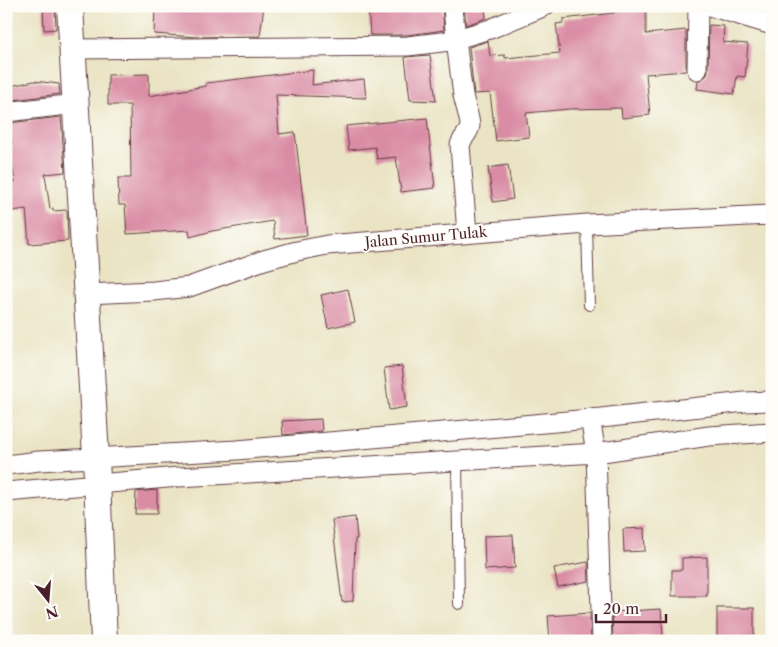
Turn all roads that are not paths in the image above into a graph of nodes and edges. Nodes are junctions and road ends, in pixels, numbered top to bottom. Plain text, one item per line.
1 (70, 6) edge
2 (453, 6) edge
3 (545, 6) edge
4 (698, 6) edge
5 (709, 6) edge
6 (772, 25) edge
7 (455, 40) junction
8 (72, 49) junction
9 (697, 70) dead end
10 (76, 104) junction
11 (6, 112) edge
12 (772, 215) edge
13 (587, 224) junction
14 (467, 233) junction
15 (86, 294) junction
16 (589, 305) dead end
17 (772, 401) edge
18 (591, 421) junction
19 (772, 432) edge
20 (596, 449) junction
21 (457, 460) junction
22 (6, 465) edge
23 (96, 470) junction
24 (6, 492) edge
25 (459, 604) dead end
26 (104, 641) edge
27 (602, 641) edge

1 - 8 street
2 - 7 street
3 - 7 street
4 - 9 street
5 - 6 street
7 - 8 street
7 - 14 street
8 - 10 street
10 - 11 street
10 - 15 street
12 - 13 street, Jalan Sumur Tulak
13 - 14 street, Jalan Sumur Tulak
13 - 16 lane
14 - 15 street, Jalan Sumur Tulak
15 - 23 street
17 - 18 street
18 - 20 street
18 - 23 street
19 - 20 street
20 - 21 street
20 - 27 street
21 - 23 street
21 - 25 lane
22 - 23 street
23 - 24 street
23 - 26 street

